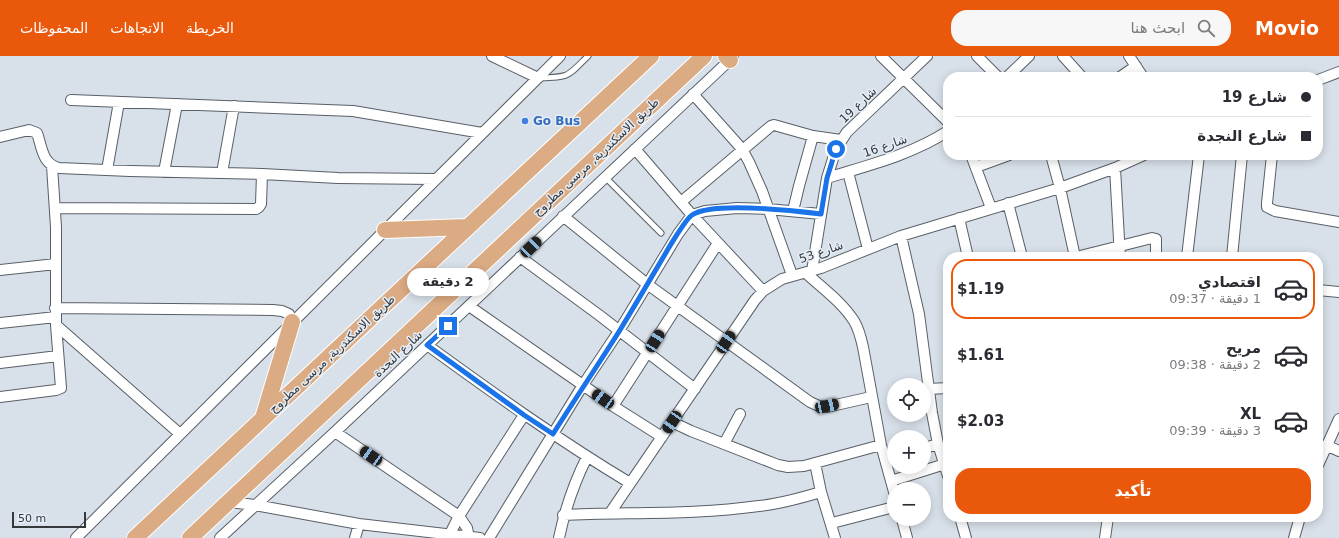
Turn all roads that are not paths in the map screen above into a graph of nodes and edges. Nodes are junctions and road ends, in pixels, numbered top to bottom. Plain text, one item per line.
1 (492, 56) edge
2 (560, 56) edge
3 (588, 56) edge
4 (651, 56) edge
5 (704, 56) edge
6 (881, 56) edge
7 (927, 56) edge
8 (977, 56) edge
9 (1029, 56) edge
10 (1063, 56) edge
11 (1129, 56) edge
12 (730, 57) edge
13 (1136, 66) junction
14 (993, 72) edge
15 (1012, 72) edge
16 (1077, 72) edge
17 (1127, 72) edge
18 (1140, 72) edge
19 (1339, 72) edge
20 (538, 78) junction
21 (1323, 78) edge
22 (904, 79) junction
23 (693, 94) junction
24 (71, 100) dead end
25 (119, 102) junction
26 (177, 104) junction
27 (234, 106) junction
28 (943, 117) edge
29 (482, 133) junction
30 (943, 134) edge
31 (813, 136) junction
32 (0, 137) edge
33 (841, 140) junction
34 (635, 149) junction
35 (742, 149) junction
36 (973, 160) edge
37 (995, 160) edge
38 (1052, 160) edge
39 (1130, 160) edge
40 (1198, 160) edge
41 (1242, 160) edge
42 (1271, 160) edge
43 (52, 166) junction
44 (976, 167) junction
45 (1115, 168) junction
46 (106, 170) junction
47 (164, 172) junction
48 (848, 172) junction
49 (222, 173) junction
50 (262, 174) junction
51 (605, 177) junction
52 (827, 178) junction
53 (436, 179) junction
54 (1060, 188) junction
55 (681, 202) junction
56 (1008, 203) junction
57 (55, 208) junction
58 (991, 208) junction
59 (768, 209) junction
60 (793, 211) junction
61 (821, 214) junction
62 (692, 215) junction
63 (563, 216) junction
64 (959, 218) junction
65 (1339, 222) edge
66 (467, 227) junction
67 (385, 230) junction
68 (661, 233) dead end
69 (901, 236) junction
70 (718, 243) junction
71 (1119, 246) junction
72 (868, 248) junction
73 (967, 252) edge
74 (1021, 252) edge
75 (1075, 252) edge
76 (1096, 252) edge
77 (1120, 252) edge
78 (1156, 252) edge
79 (1188, 252) edge
80 (1232, 252) edge
81 (520, 257) junction
82 (56, 264) junction
83 (0, 270) edge
84 (809, 272) junction
85 (792, 275) junction
86 (647, 284) junction
87 (1323, 290) edge
88 (763, 291) junction
89 (1339, 292) edge
90 (469, 306) junction
91 (677, 307) junction
92 (56, 317) junction
93 (292, 322) junction
94 (0, 323) edge
95 (619, 331) junction
96 (726, 342) junction
97 (427, 345) junction
98 (648, 353) junction
99 (58, 356) junction
100 (0, 363) edge
101 (927, 378) edge
102 (583, 385) junction
103 (943, 388) edge
104 (694, 389) junction
105 (931, 389) edge
106 (871, 396) junction
107 (0, 397) edge
108 (613, 406) junction
109 (931, 407) edge
110 (740, 414) dead end
111 (524, 415) junction
112 (263, 419) junction
113 (1339, 419) edge
114 (672, 422) junction
115 (335, 432) junction
116 (180, 434) junction
117 (553, 434) junction
118 (662, 437) junction
119 (724, 444) junction
120 (938, 444) junction
121 (881, 445) junction
122 (1326, 445) junction
123 (931, 446) edge
124 (1339, 450) edge
125 (1323, 452) edge
126 (887, 454) edge
127 (943, 455) edge
128 (587, 457) junction
129 (943, 460) edge
130 (815, 463) junction
131 (891, 474) edge
132 (891, 481) joint
133 (630, 483) junction
134 (821, 492) junction
135 (229, 502) junction
136 (255, 505) junction
137 (887, 509) edge
138 (610, 513) junction
139 (563, 515) junction
140 (459, 516) junction
141 (961, 522) edge
142 (1107, 522) edge
143 (1299, 522) edge
144 (832, 523) junction
145 (359, 524) junction
146 (904, 526) edge
147 (450, 534) junction
148 (469, 537) edge
149 (76, 538) edge
150 (135, 538) edge
151 (190, 538) edge
152 (220, 538) edge
153 (355, 538) edge
154 (480, 538) edge
155 (489, 538) edge
156 (559, 538) edge
157 (835, 538) edge
158 (907, 538) edge
159 (966, 538) edge
160 (1105, 538) edge
161 (1294, 538) edge

1 - 20 street
2 - 20 street
3 - 20 lane
4 - 66 main road, طريق الاسكندرية, مرسى مطروح
5 - 135 main road, طريق الاسكندرية, مرسى مطروح
6 - 22 street
7 - 22 street, شارع 19
8 - 14 street
9 - 15 street
10 - 16 street
11 - 13 street
12 - 23 street, شارع النجدة
13 - 17 street
13 - 18 street
19 - 21 street
20 - 29 street
22 - 28 street
22 - 33 street, شارع 19
23 - 34 street, شارع النجدة
23 - 35 street
24 - 25 street
25 - 26 street
25 - 46 street
26 - 27 street
26 - 47 street
27 - 29 street
27 - 49 street
29 - 53 street
30 - 48 street, شارع 16
31 - 33 street
31 - 35 street
31 - 60 street
32 - 43 street
33 - 52 street, شارع 19
34 - 51 street, شارع النجدة
34 - 55 street
35 - 55 street
35 - 59 street
36 - 44 street
37 - 44 street
38 - 54 street
39 - 45 street, شارع 53
40 - 79 street
41 - 80 street
42 - 65 street
43 - 46 street
43 - 57 street
44 - 58 street
45 - 54 street, شارع 53
45 - 71 street
46 - 47 street
47 - 49 street
48 - 52 street, شارع 16
48 - 72 street
49 - 50 street
50 - 53 street
50 - 57 street
51 - 63 street, شارع النجدة
51 - 68 lane
52 - 61 street, شارع 19
53 - 67 street
54 - 56 street, شارع 53
54 - 75 street
55 - 62 street
56 - 58 street, شارع 53
56 - 74 street
57 - 82 street
58 - 64 street, شارع 53
59 - 60 street
59 - 62 street
59 - 85 street
60 - 61 street
61 - 84 street, شارع 19
62 - 70 street
62 - 86 street
63 - 81 street, شارع النجدة
63 - 86 street
64 - 69 street, شارع 53
64 - 73 street
66 - 67 main road
66 - 112 main road, طريق الاسكندرية, مرسى مطروح
67 - 93 street
69 - 72 street, شارع 53
69 - 101 street
70 - 88 street
70 - 91 street
71 - 76 street
71 - 77 street
71 - 78 street
72 - 84 street, شارع 53
81 - 90 street, شارع النجدة
81 - 95 street
82 - 83 street
82 - 92 street
84 - 85 street, شارع 53
84 - 106 street
85 - 88 street, شارع 53
86 - 91 street
86 - 95 street
87 - 89 street
88 - 96 street, شارع 53
90 - 97 street, شارع النجدة
90 - 102 street
91 - 96 street
91 - 98 street
92 - 93 street
92 - 94 street
92 - 99 street
92 - 116 street
93 - 112 main road
93 - 116 street
95 - 98 street
95 - 102 street
96 - 104 street, شارع 53
96 - 106 street
97 - 111 street
97 - 115 street, شارع النجدة
98 - 104 street
98 - 108 street
99 - 100 street
99 - 107 street
102 - 108 street
102 - 117 street
103 - 105 street
104 - 114 street, شارع 53
106 - 121 street
108 - 118 street
109 - 120 street
110 - 119 street
111 - 117 street
111 - 140 street
112 - 150 main road, طريق الاسكندرية, مرسى مطروح
113 - 122 street
114 - 118 street, شارع 53
114 - 119 street
115 - 136 street, شارع النجدة
115 - 140 street
116 - 149 street
117 - 128 street
117 - 155 street
118 - 133 street, شارع 53
119 - 130 street
120 - 123 street
120 - 127 street
121 - 126 street
121 - 130 street
122 - 124 street
122 - 125 street
128 - 133 street
128 - 139 street
129 - 132 street
130 - 134 street
131 - 132 street
133 - 138 street, شارع 53
134 - 138 street
134 - 144 street
135 - 136 street
135 - 151 main road, طريق الاسكندرية, مرسى مطروح
136 - 145 street
136 - 152 street, شارع النجدة
137 - 144 street
138 - 139 street
139 - 156 street
140 - 147 street
140 - 148 street
141 - 159 street
142 - 160 street
143 - 161 street
144 - 157 street
145 - 147 street
145 - 153 street
146 - 158 street
147 - 148 street
148 - 154 street

